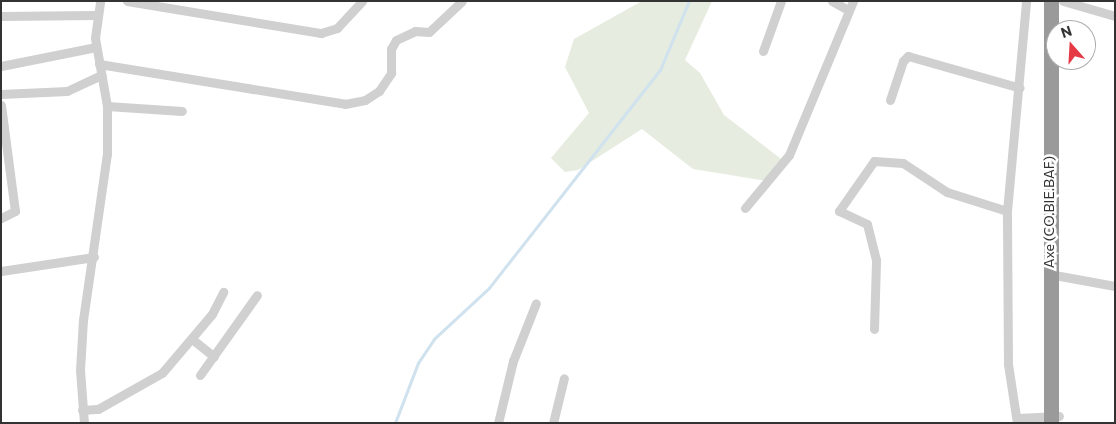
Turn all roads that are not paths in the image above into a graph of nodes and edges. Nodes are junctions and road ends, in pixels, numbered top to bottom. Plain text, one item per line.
1 (100, 1) edge
2 (127, 1) edge
3 (362, 1) edge
4 (781, 1) edge
5 (832, 1) edge
6 (853, 1) edge
7 (1026, 1) edge
8 (1051, 1) edge
9 (1059, 1) edge
10 (1063, 1) edge
11 (459, 2) edge
12 (848, 10) junction
13 (96, 15) junction
14 (1, 16) edge
15 (1115, 16) edge
16 (1058, 20) edge
17 (96, 47) junction
18 (763, 51) dead end
19 (99, 64) junction
20 (1, 66) edge
21 (1058, 70) edge
22 (101, 75) junction
23 (1020, 88) junction
24 (1, 94) edge
25 (890, 100) dead end
26 (1, 105) edge
27 (107, 106) junction
28 (182, 111) dead end
29 (745, 208) dead end
30 (1007, 212) junction
31 (1, 218) edge
32 (1053, 218) junction
33 (94, 257) junction
34 (1, 271) edge
35 (1054, 275) junction
36 (1115, 286) edge
37 (223, 292) dead end
38 (257, 295) dead end
39 (536, 303) dead end
40 (874, 329) dead end
41 (192, 339) junction
42 (214, 357) junction
43 (200, 376) dead end
44 (564, 378) dead end
45 (82, 410) junction
46 (1017, 420) edge
47 (1055, 420) edge
48 (84, 423) edge
49 (498, 423) edge
50 (553, 423) edge

1 - 13 street
2 - 3 street
4 - 18 street
5 - 12 street
6 - 12 street
7 - 23 street
8 - 32 highway, Axe (CO.BIE.BAF)
9 - 16 highway
10 - 15 street
11 - 19 street
12 - 29 street
13 - 14 street
13 - 17 street
17 - 19 street
17 - 20 street
19 - 22 street
21 - 32 highway, Axe (CO.BIE.BAF)
22 - 24 street
22 - 27 street
23 - 25 street
23 - 30 street
26 - 31 street
27 - 28 street
27 - 33 street
30 - 40 street
30 - 46 street
32 - 35 highway, Axe (CO.BIE.BAF)
33 - 34 street
33 - 45 street
35 - 36 street
35 - 47 highway, Axe (CO.BIE.BAF)
37 - 41 street
38 - 42 street
39 - 49 street
41 - 42 street
41 - 45 street
42 - 43 street
44 - 50 street
45 - 48 street
46 - 47 street

